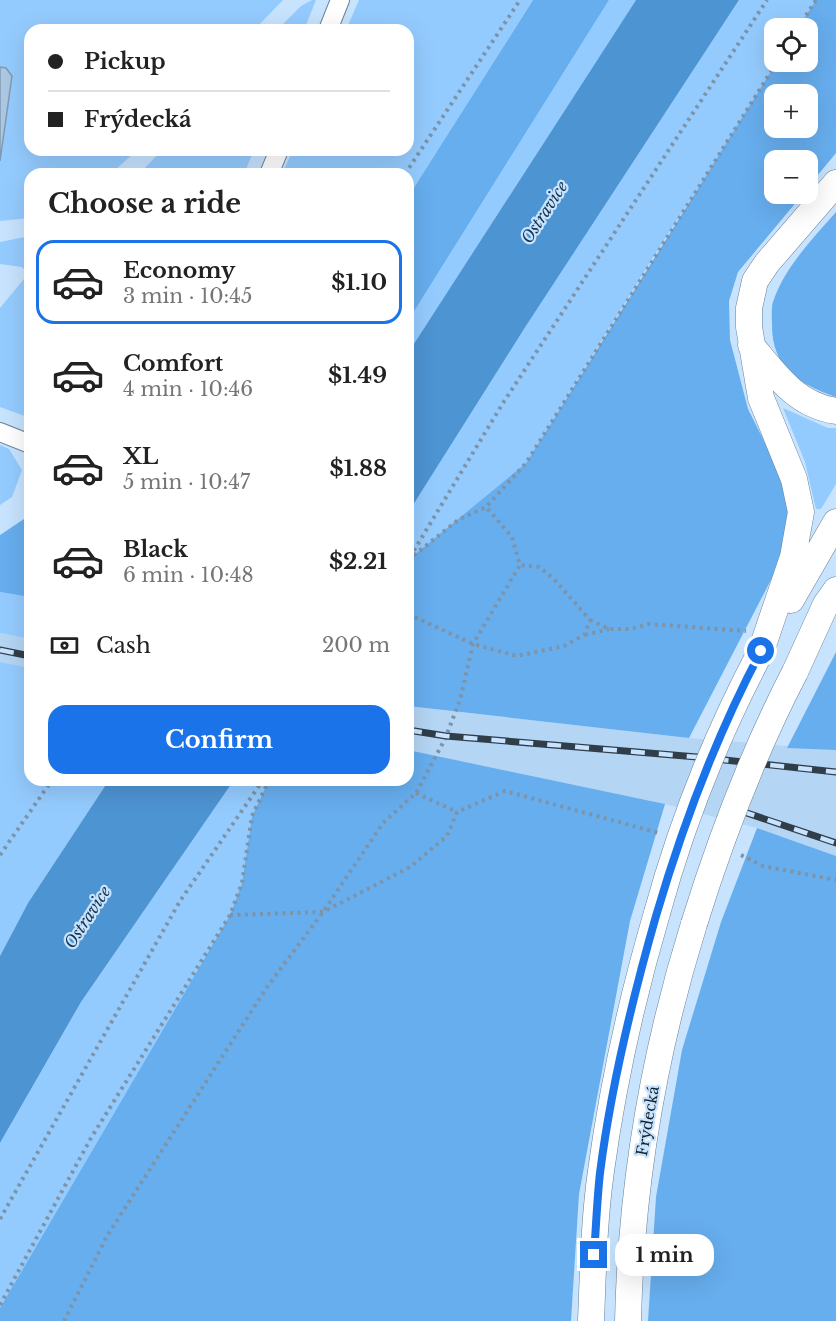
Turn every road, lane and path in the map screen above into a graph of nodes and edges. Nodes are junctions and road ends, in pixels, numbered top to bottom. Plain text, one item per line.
1 (340, 0) edge
2 (520, 0) edge
3 (767, 0) edge
4 (816, 0) edge
5 (804, 18) edge
6 (330, 24) edge
7 (771, 72) edge
8 (409, 168) edge
9 (836, 183) edge
10 (751, 345) junction
11 (836, 411) edge
12 (0, 432) edge
13 (24, 442) edge
14 (486, 507) junction
15 (836, 522) edge
16 (414, 551) edge
17 (414, 555) edge
18 (520, 565) junction
19 (836, 590) edge
20 (836, 616) edge
21 (414, 617) edge
22 (590, 620) junction
23 (609, 629) junction
24 (584, 635) junction
25 (762, 638) junction
26 (473, 644) junction
27 (801, 660) junction
28 (48, 786) edge
29 (259, 786) edge
30 (266, 786) edge
31 (416, 793) junction
32 (457, 812) junction
33 (670, 836) dead end
34 (735, 852) dead end
35 (0, 855) edge
36 (836, 880) edge
37 (323, 912) junction
38 (231, 915) junction
39 (0, 1219) edge
40 (0, 1305) edge
41 (64, 1321) edge
42 (591, 1321) edge
43 (628, 1321) edge

1 - 6 street
2 - 8 path
3 - 16 path
4 - 5 path
7 - 14 path
9 - 10 main road
10 - 11 main road
10 - 25 main road
12 - 13 street
14 - 17 path
14 - 18 path
15 - 25 main road
18 - 22 path
18 - 26 path
19 - 27 main road
20 - 27 main road
21 - 26 path
22 - 23 path
22 - 24 path
23 - 24 path
23 - 25 path
24 - 26 path
25 - 42 main road, bridge
26 - 31 path
27 - 43 main road, Frýdecká, bridge
28 - 35 path
29 - 39 path
30 - 38 path
31 - 32 path
31 - 37 path
32 - 33 path
32 - 37 path
34 - 36 path
37 - 38 path
37 - 41 path
38 - 40 path

